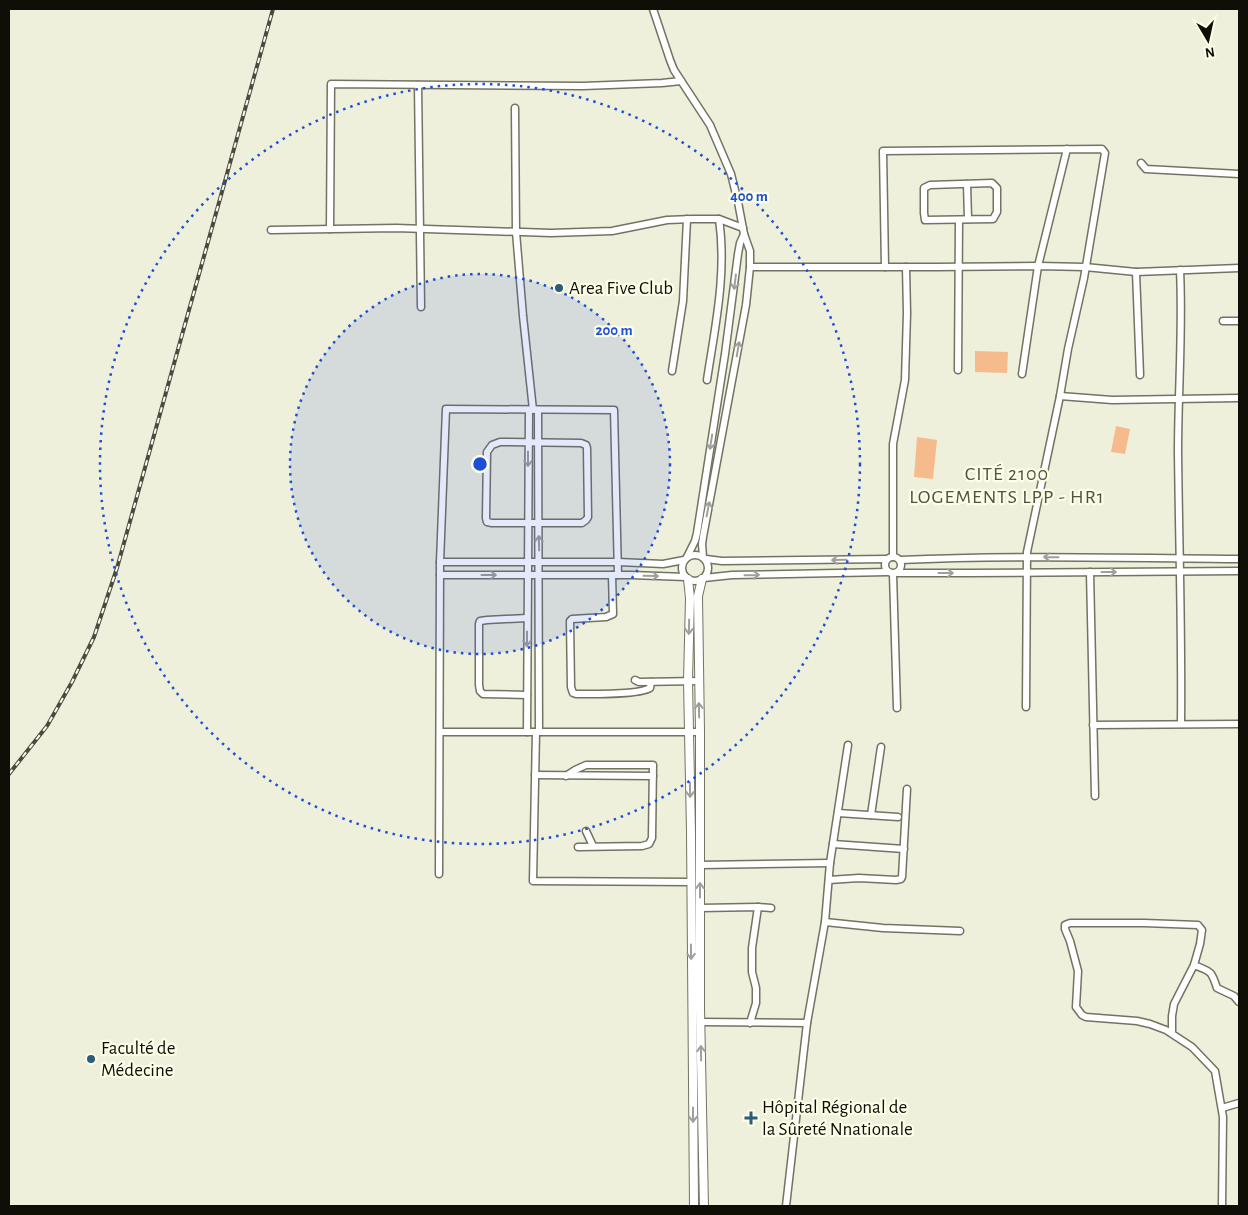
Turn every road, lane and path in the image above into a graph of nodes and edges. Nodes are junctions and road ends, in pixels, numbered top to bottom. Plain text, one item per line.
1 (653, 9) edge
2 (681, 81) junction
3 (418, 85) junction
4 (515, 108) dead end
5 (1067, 149) junction
6 (1141, 164) dead end
7 (1239, 174) edge
8 (967, 184) junction
9 (687, 219) junction
10 (719, 219) junction
11 (959, 220) junction
12 (968, 220) junction
13 (330, 229) junction
14 (419, 229) junction
15 (271, 230) dead end
16 (744, 231) junction
17 (516, 232) junction
18 (959, 266) junction
19 (1038, 266) junction
20 (750, 267) junction
21 (885, 267) junction
22 (906, 267) junction
23 (1086, 267) junction
24 (1239, 268) edge
25 (1180, 270) junction
26 (1136, 272) junction
27 (421, 308) dead end
28 (1223, 321) dead end
29 (1239, 321) edge
30 (958, 370) dead end
31 (672, 371) dead end
32 (1022, 374) dead end
33 (1140, 375) dead end
34 (707, 380) dead end
35 (1060, 396) junction
36 (1239, 398) edge
37 (1180, 400) junction
38 (533, 410) junction
39 (528, 442) junction
40 (538, 442) junction
41 (528, 523) junction
42 (539, 523) junction
43 (1027, 557) junction
44 (704, 558) junction
45 (890, 558) junction
46 (1180, 558) junction
47 (686, 559) junction
48 (1239, 559) edge
49 (900, 560) junction
50 (440, 562) junction
51 (528, 562) junction
52 (539, 562) junction
53 (618, 562) junction
54 (1239, 571) edge
55 (1090, 572) junction
56 (1181, 572) junction
57 (893, 573) junction
58 (1027, 573) junction
59 (440, 575) junction
60 (528, 575) junction
61 (539, 575) junction
62 (615, 575) junction
63 (687, 578) junction
64 (703, 578) junction
65 (527, 618) junction
66 (635, 680) dead end
67 (688, 681) junction
68 (699, 681) junction
69 (652, 682) junction
70 (527, 695) junction
71 (897, 708) dead end
72 (1026, 708) dead end
73 (1181, 724) junction
74 (1239, 724) edge
75 (1093, 725) junction
76 (440, 732) junction
77 (527, 732) junction
78 (538, 732) junction
79 (690, 732) junction
80 (700, 732) junction
81 (848, 745) dead end
82 (882, 747) dead end
83 (535, 775) junction
84 (566, 776) junction
85 (653, 776) junction
86 (907, 789) dead end
87 (1095, 796) dead end
88 (838, 813) junction
89 (871, 815) junction
90 (898, 817) dead end
91 (586, 831) dead end
92 (833, 844) junction
93 (593, 846) junction
94 (578, 847) dead end
95 (904, 849) junction
96 (830, 863) junction
97 (700, 865) junction
98 (439, 874) dead end
99 (829, 880) junction
100 (690, 882) junction
101 (758, 907) junction
102 (700, 908) junction
103 (771, 908) dead end
104 (825, 922) junction
105 (960, 931) dead end
106 (1194, 965) junction
107 (1239, 1002) edge
108 (696, 1008) junction
109 (700, 1022) junction
110 (750, 1023) junction
111 (807, 1023) junction
112 (1172, 1033) junction
113 (702, 1080) junction
114 (693, 1081) junction
115 (1239, 1103) edge
116 (1222, 1108) junction
117 (694, 1206) edge
118 (704, 1206) edge
119 (786, 1206) edge
120 (1222, 1206) edge

1 - 2 street
2 - 3 street
2 - 16 street
3 - 13 street
3 - 14 street
4 - 17 street
5 - 19 street
5 - 21 street
5 - 23 street
6 - 7 street
8 - 11 street
8 - 12 street
8 - 12 street
9 - 10 street
9 - 17 street
9 - 31 street
10 - 16 street
10 - 34 street
11 - 12 street
11 - 18 street
13 - 14 street
13 - 15 street
14 - 17 street
14 - 27 street
16 - 20 street
16 -> 47 street
17 - 38 street
18 - 19 street
18 - 22 street
18 - 30 street
19 - 23 street
19 - 32 street
20 - 21 street
44 -> 20 street
21 - 22 street
22 - 45 street
23 - 26 street
23 - 35 street
24 - 25 street
25 - 26 street
25 - 37 street
26 - 33 street
28 - 29 street
35 - 37 street
35 - 43 street
36 - 37 street
37 - 46 street
38 - 39 street
38 - 40 street
38 - 50 street
38 - 53 street
39 - 40 street
39 -> 41 street
39 - 41 street
40 - 42 street
40 - 42 street
41 - 42 street
41 - 51 street
52 -> 42 street
46 -> 43 street
43 - 49 street
43 - 58 street
45 -> 44 street
44 - 47 street
44 - 64 street
45 - 49 street
45 - 57 street
46 - 48 street
46 - 56 street
47 - 53 street
47 - 63 street
49 - 57 street
50 - 51 street
50 - 59 street
51 - 52 street
51 - 60 street
52 - 53 street
52 - 61 street
53 - 62 street
54 - 56 street
55 -> 56 street
55 - 58 street
55 - 75 street
56 - 73 street
57 -> 58 street
64 -> 57 street
57 - 71 street
58 - 72 street
59 -> 60 street
59 - 76 street
60 - 61 street
60 - 65 street
61 - 62 street
61 - 78 street
62 -> 63 street
62 - 69 street
63 - 64 street
63 -> 67 street
64 - 68 street
65 -> 70 street
65 - 70 street
66 - 69 street
67 - 68 street
67 - 69 street
67 - 79 street
80 -> 68 street
70 - 77 street
73 - 74 street
73 - 75 street
75 - 87 street
76 - 77 street
76 - 98 street
77 - 78 street
78 - 79 street
78 - 83 street
79 - 80 street
79 -> 100 street
80 - 97 street
81 - 88 street
82 - 89 street
83 - 84 street
83 - 100 street
84 - 85 street
84 - 85 street
85 - 93 street
86 - 95 street
88 - 89 street
88 - 92 street
89 - 90 street
91 - 93 street
92 - 95 street
92 - 96 street
93 - 94 street
95 - 99 street
96 - 97 street
96 - 99 street
102 -> 97 street
99 - 104 street
100 -> 108 street
101 - 102 street
101 - 103 street
101 - 110 street
102 - 108 street
104 - 105 street
104 - 111 street
106 - 107 street
106 - 112 street
106 - 112 street
108 - 109 street
108 - 114 street
109 - 110 street
113 -> 109 street
110 - 111 street
111 - 119 street
112 - 116 street
113 - 114 street
113 - 118 street
114 -> 117 street
115 - 116 street
116 - 120 street

